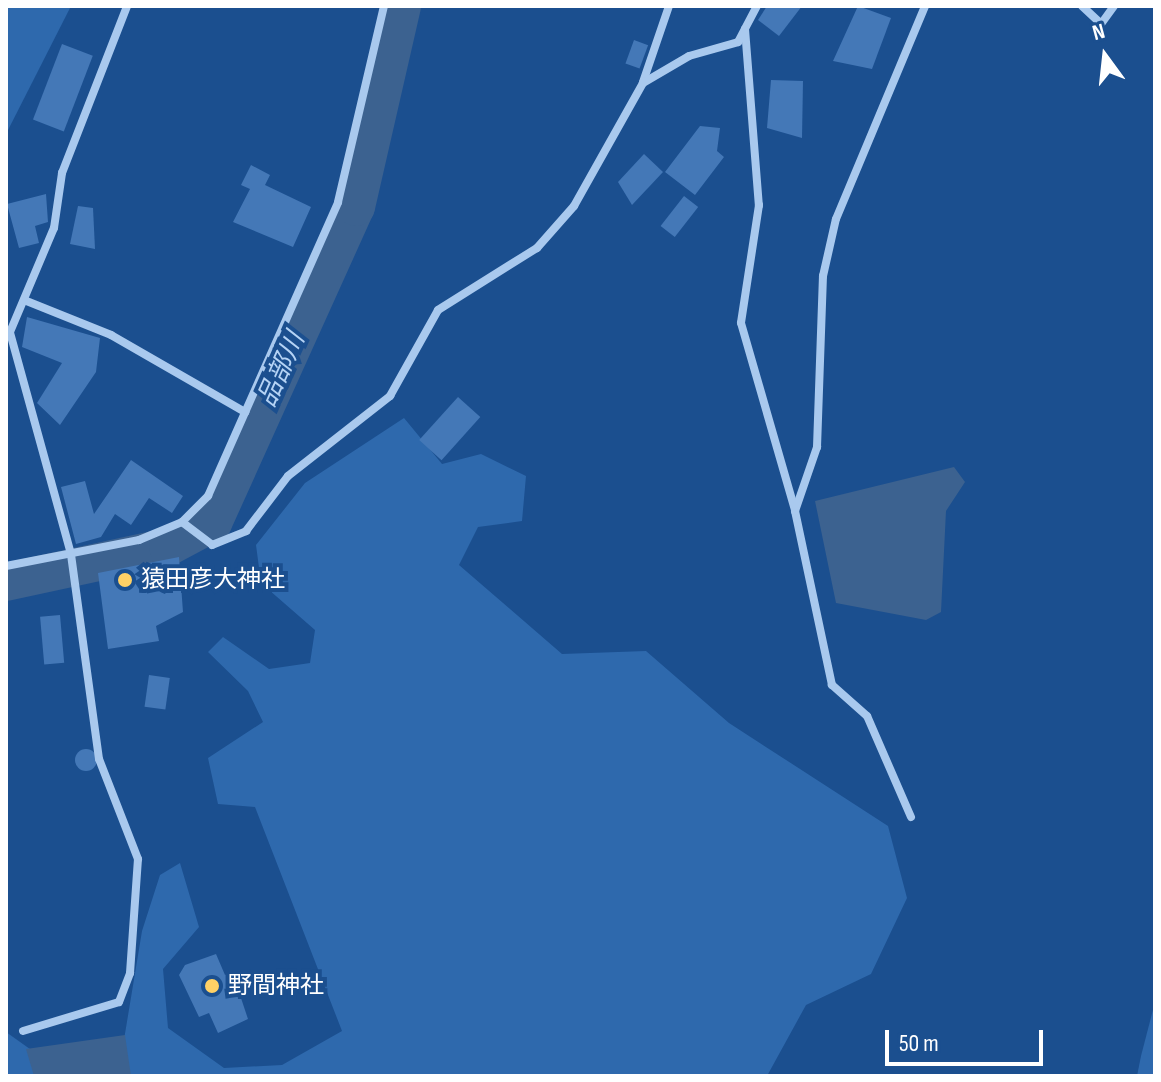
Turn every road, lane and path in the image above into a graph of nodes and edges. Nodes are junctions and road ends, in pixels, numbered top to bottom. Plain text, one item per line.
1 (127, 6) edge
2 (384, 6) edge
3 (669, 6) edge
4 (757, 6) edge
5 (925, 6) edge
6 (1082, 6) edge
7 (1114, 6) edge
8 (745, 28) junction
9 (643, 83) junction
10 (24, 300) junction
11 (8, 332) edge
12 (245, 412) junction
13 (795, 511) junction
14 (182, 522) junction
15 (71, 554) junction
16 (6, 566) edge
17 (911, 817) dead end
18 (23, 1031) dead end

1 - 10 street
2 - 12 street
3 - 9 street
4 - 8 street
5 - 13 street
6 - 7 street
8 - 9 street
8 - 13 street
9 - 14 street
10 - 11 street
10 - 12 street
11 - 15 street
12 - 14 street
13 - 17 street
14 - 15 street
15 - 16 street
15 - 18 street

